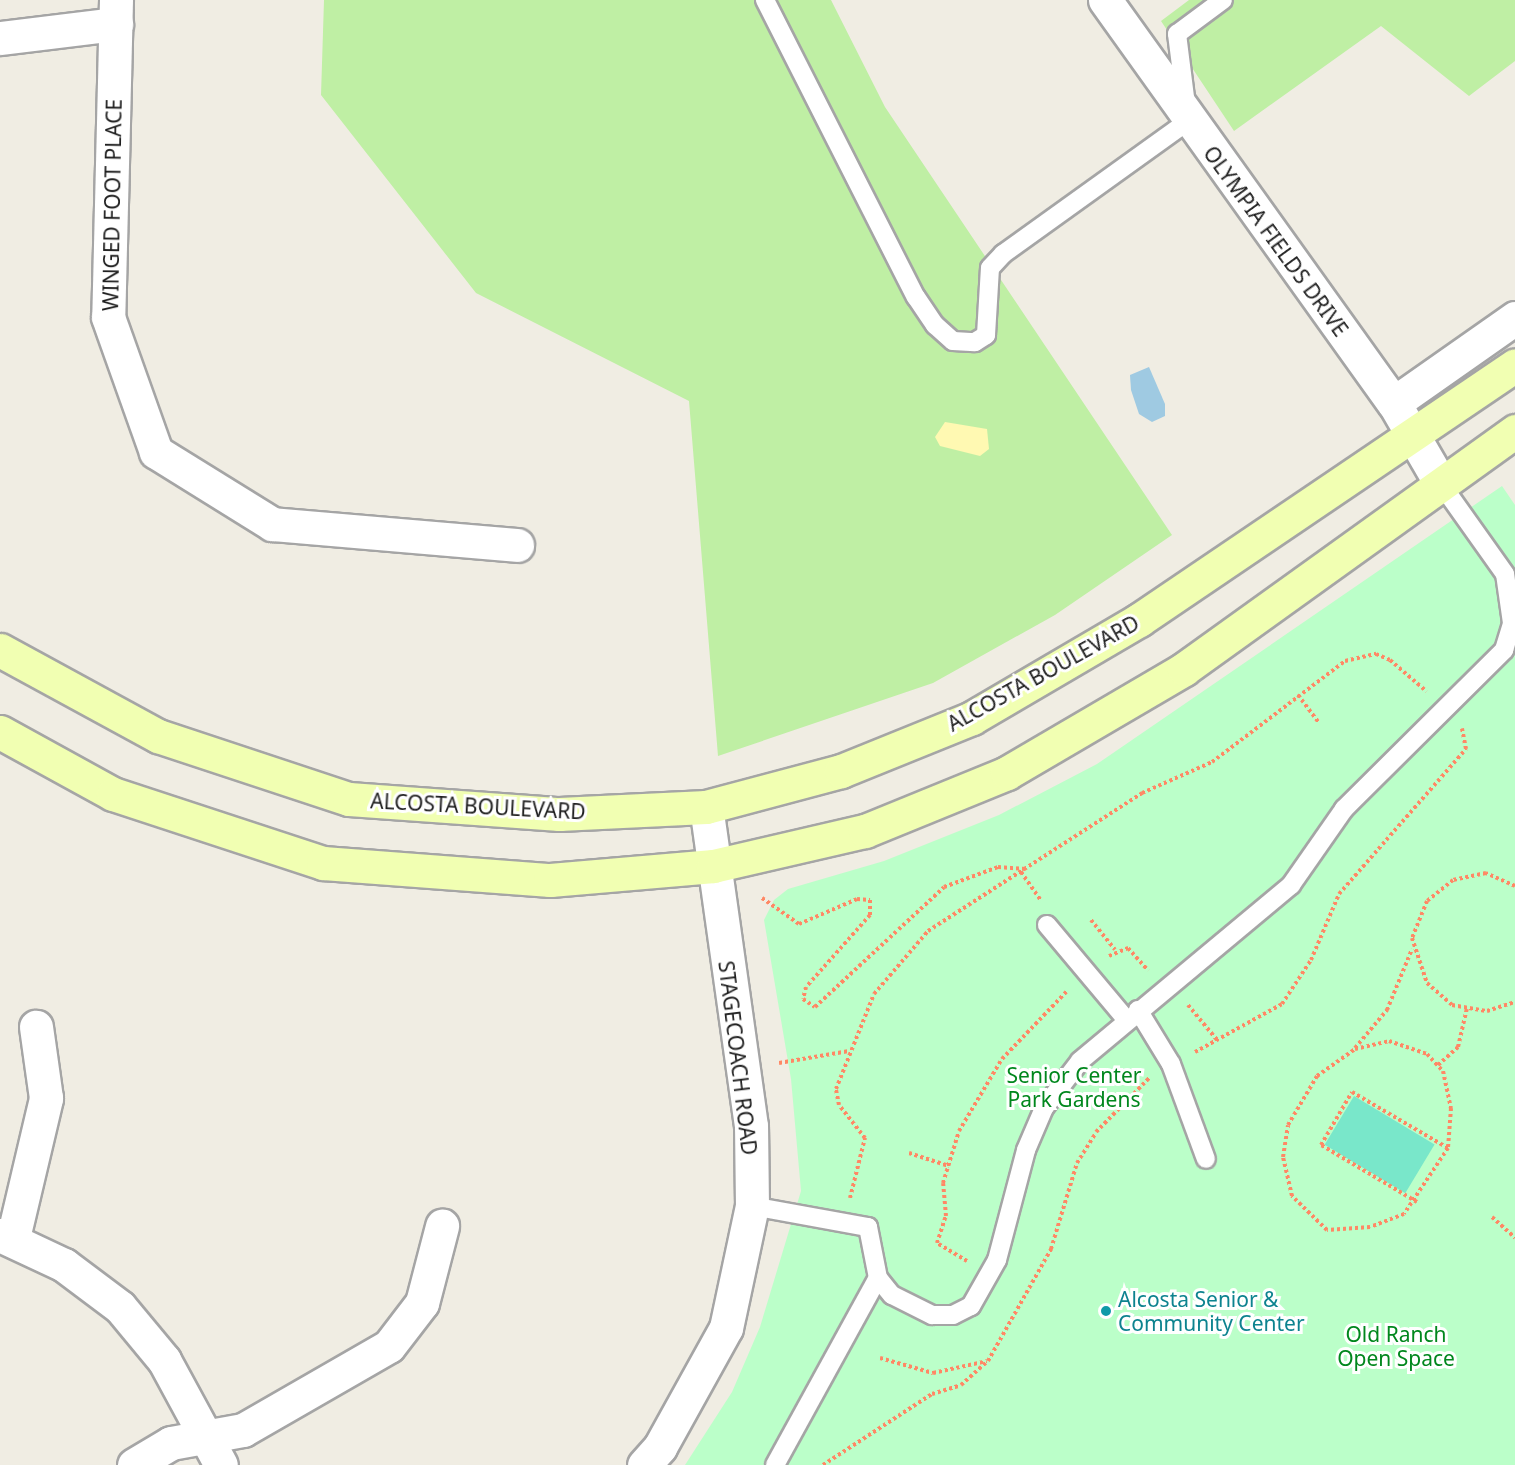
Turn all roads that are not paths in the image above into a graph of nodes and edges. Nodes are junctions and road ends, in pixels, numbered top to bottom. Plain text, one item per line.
1 (765, 0) edge
2 (1106, 0) edge
3 (1223, 0) edge
4 (116, 12) edge
5 (0, 38) edge
6 (1188, 121) junction
7 (1515, 318) edge
8 (1515, 365) edge
9 (1394, 403) junction
10 (1515, 431) edge
11 (1413, 435) junction
12 (1441, 484) junction
13 (517, 545) dead end
14 (0, 650) edge
15 (0, 732) edge
16 (706, 807) junction
17 (713, 866) junction
18 (1047, 925) dead end
19 (1132, 1014) junction
20 (36, 1027) dead end
21 (1206, 1159) dead end
22 (752, 1206) junction
23 (442, 1226) dead end
24 (7, 1236) edge
25 (878, 1278) junction
26 (214, 1452) edge
27 (134, 1465) edge
28 (644, 1465) edge
29 (775, 1465) edge

1 - 6 lane
2 - 6 street, OLYMPIA FIELDS DRIVE
3 - 6 lane
4 - 5 street
4 - 13 street, WINGED FOOT PLACE
6 - 9 street, OLYMPIA FIELDS DRIVE
7 - 9 street
8 - 11 main road, ALCOSTA BOULEVARD
9 - 11 street, OLYMPIA FIELDS DRIVE
10 - 12 main road
11 - 12 street, OLYMPIA FIELDS DRIVE
11 - 16 main road, ALCOSTA BOULEVARD
12 - 17 main road
12 - 19 lane
14 - 16 main road, ALCOSTA BOULEVARD
15 - 17 main road
16 - 17 street, STAGECOACH ROAD
17 - 22 street, STAGECOACH ROAD
18 - 19 lane
19 - 21 lane
19 - 25 lane
20 - 24 street
22 - 25 lane
22 - 28 street, STAGECOACH ROAD
23 - 26 street
24 - 26 street
25 - 29 lane
26 - 27 street

